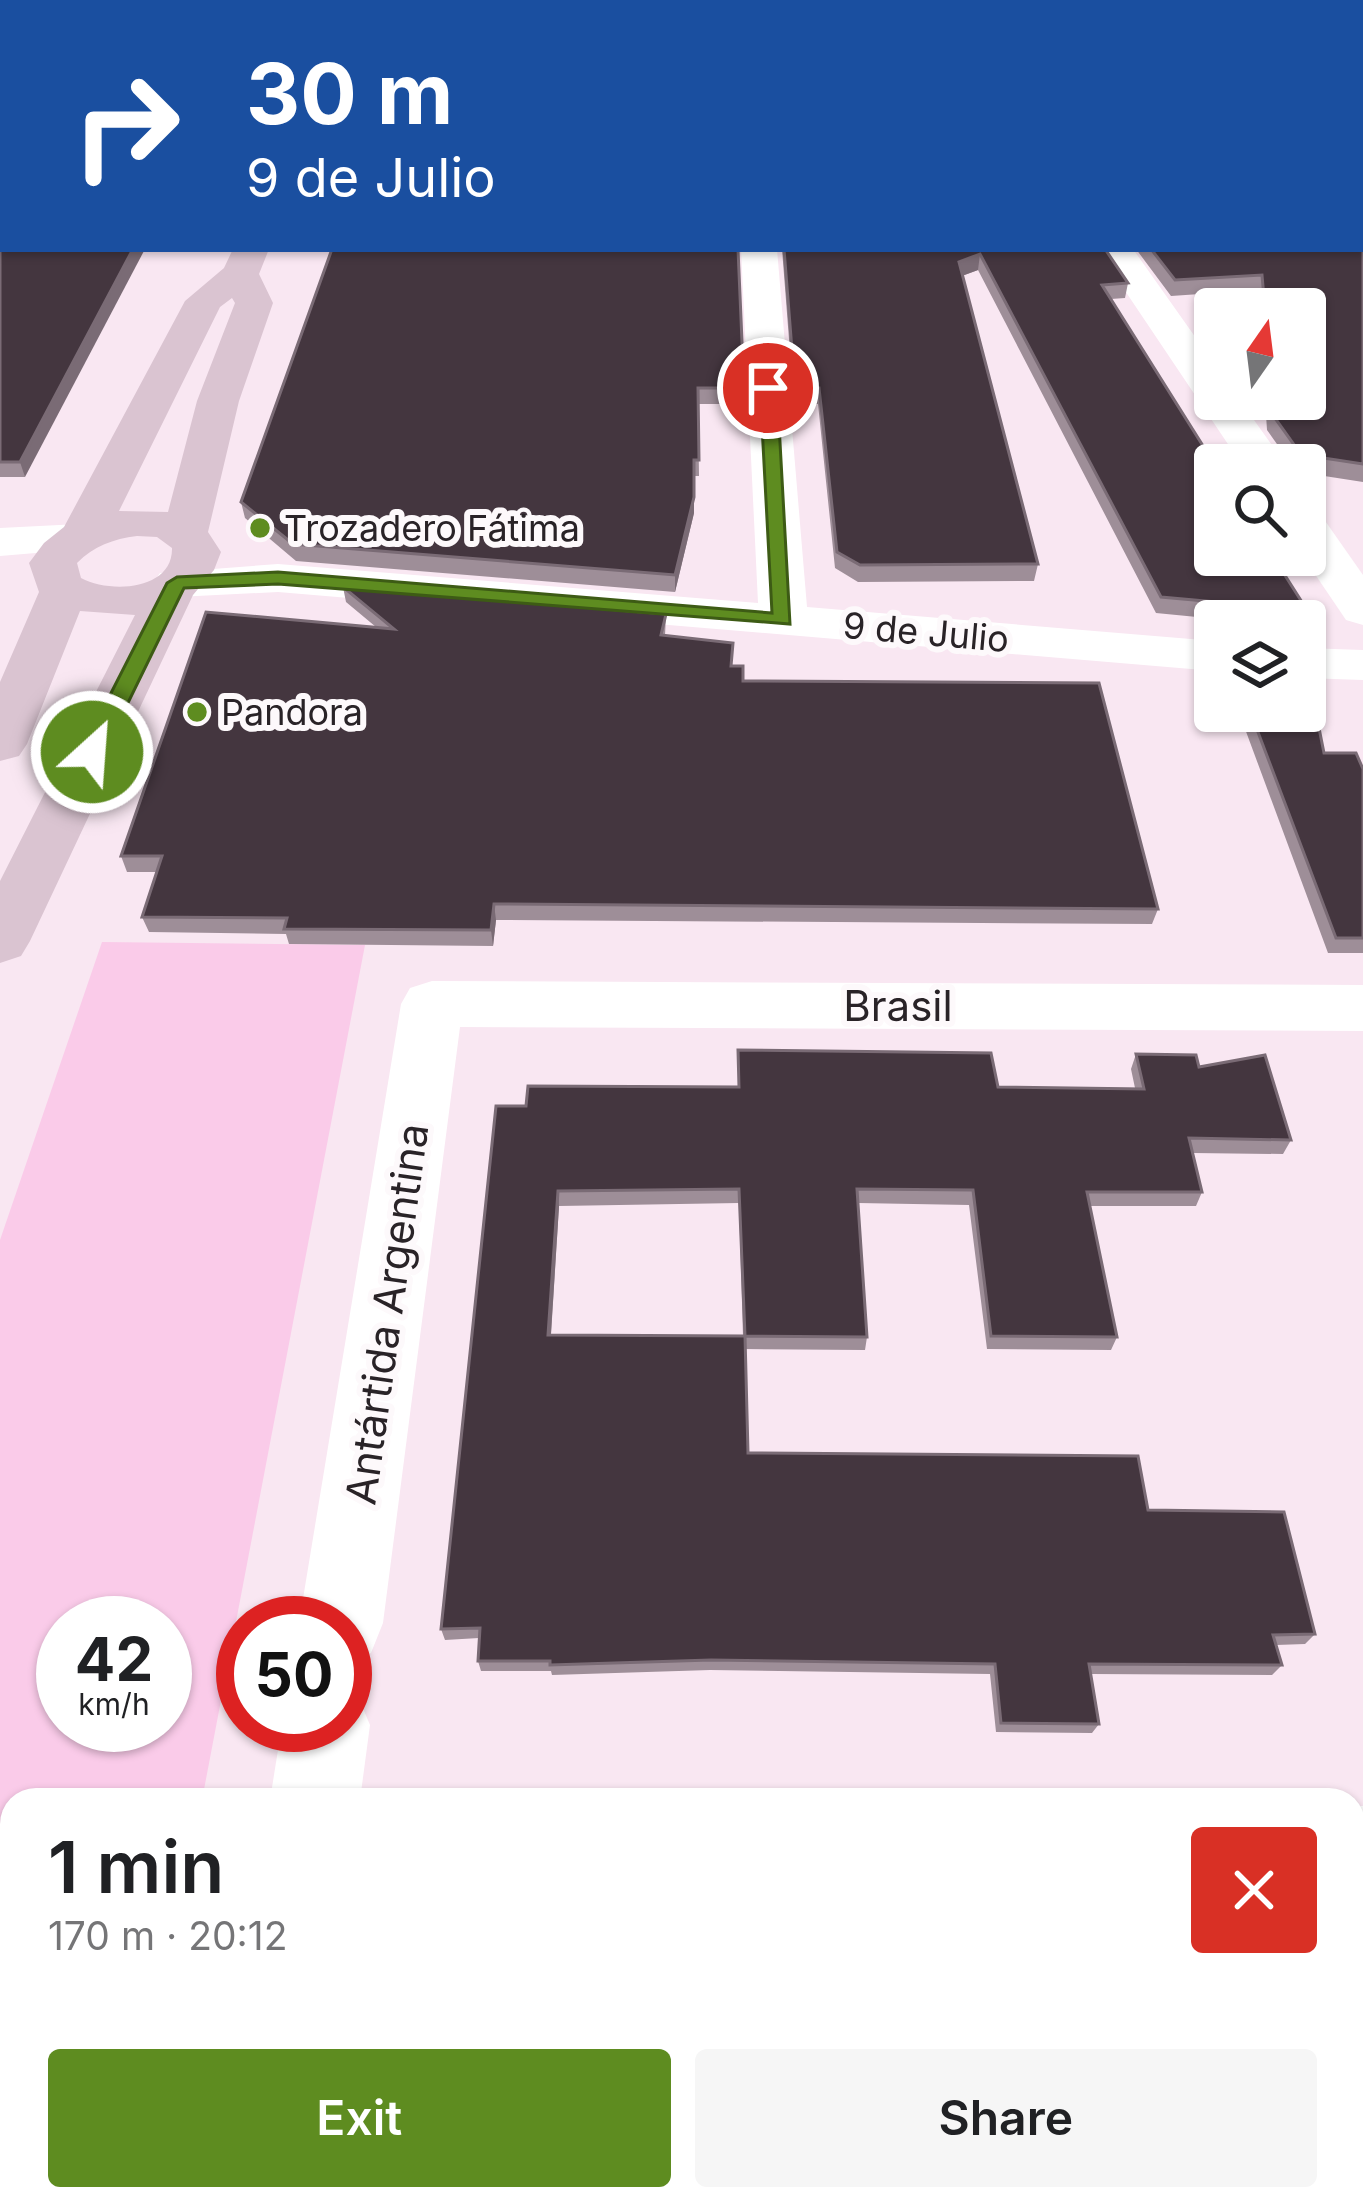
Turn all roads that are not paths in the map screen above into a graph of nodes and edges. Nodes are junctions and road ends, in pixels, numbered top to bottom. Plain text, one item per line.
1 (759, 252) edge
2 (1117, 252) edge
3 (246, 261) edge
4 (1194, 364) edge
5 (0, 542) edge
6 (1326, 556) edge
7 (70, 561) junction
8 (183, 564) junction
9 (0, 571) edge
10 (1363, 610) edge
11 (783, 620) junction
12 (1194, 654) edge
13 (1326, 664) edge
14 (1363, 665) edge
15 (0, 744) edge
16 (0, 941) edge
17 (432, 1004) joint
18 (1363, 1008) edge
19 (345, 1596) edge
20 (322, 1752) edge
21 (317, 1788) edge

1 - 11 street
2 - 4 street
3 - 7 main road
3 - 8 main road
5 - 7 street
6 - 10 street
7 - 8 main road
7 - 8 main road
7 - 9 street
7 - 15 main road
8 - 11 street, 9 de Julio
8 - 16 main road
11 - 12 street, 9 de Julio
13 - 14 street
17 - 18 street, Brasil
17 - 19 street, Antártida Argentina
20 - 21 street

